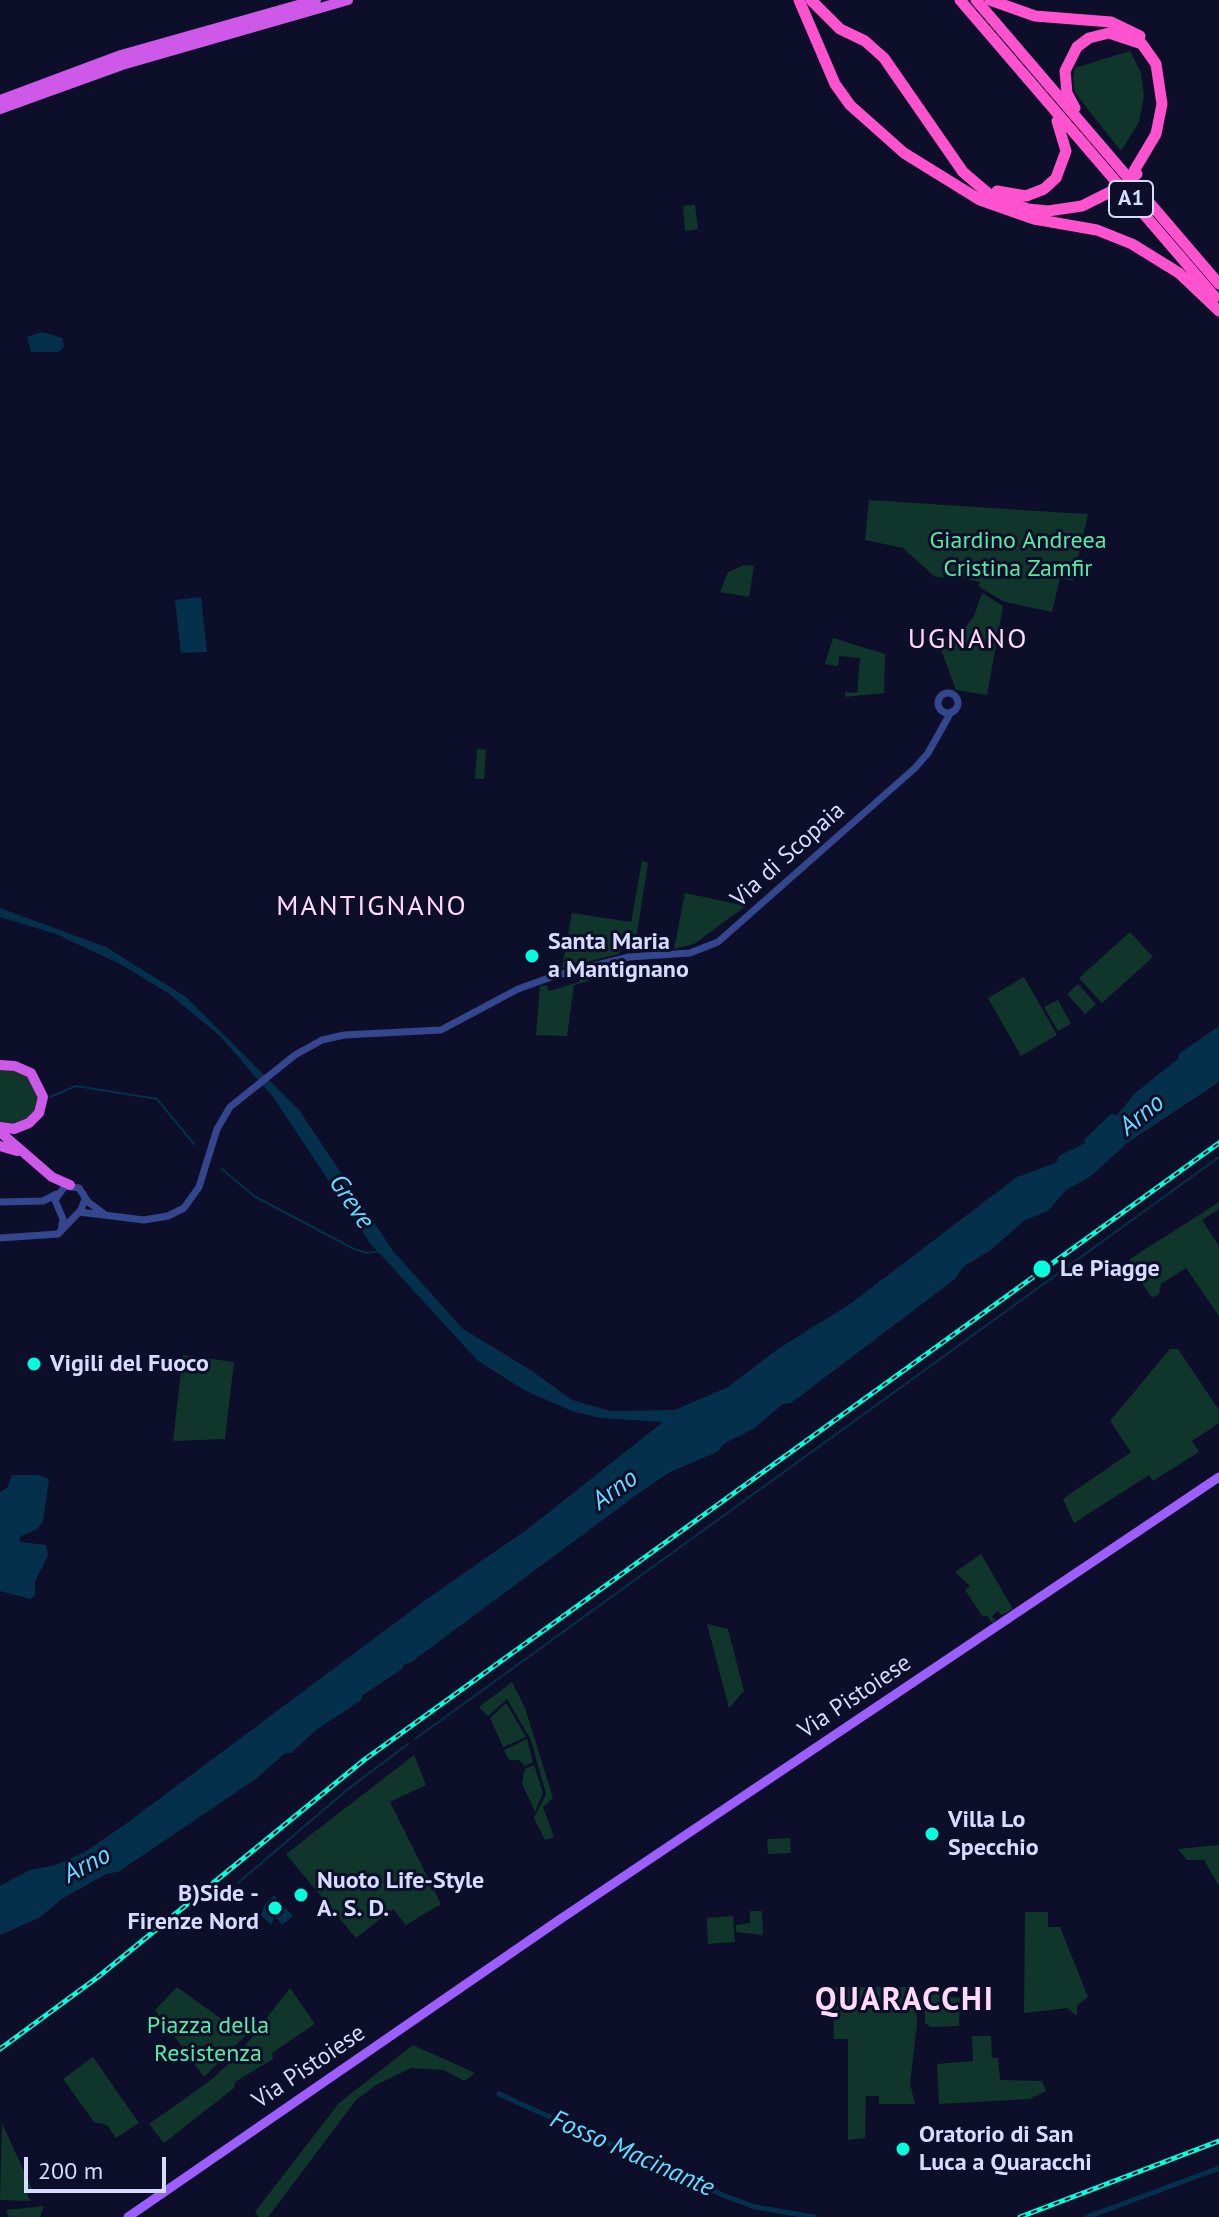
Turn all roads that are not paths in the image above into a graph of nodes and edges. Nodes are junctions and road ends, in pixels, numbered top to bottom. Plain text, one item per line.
1 (316, 0) edge
2 (348, 0) edge
3 (793, 0) edge
4 (799, 0) edge
5 (813, 0) edge
6 (960, 0) edge
7 (976, 0) edge
8 (990, 0) edge
9 (811, 32) junction
10 (1043, 97) junction
11 (0, 100) edge
12 (0, 109) edge
13 (1096, 141) junction
14 (953, 159) junction
15 (1136, 173) junction
16 (1113, 193) junction
17 (1020, 214) junction
18 (1219, 284) edge
19 (1219, 302) edge
20 (1219, 311) edge
21 (939, 708) junction
22 (951, 712) junction
23 (938, 735) junction
24 (0, 1065) edge
25 (0, 1130) edge
26 (0, 1146) edge
27 (22, 1154) junction
28 (52, 1177) junction
29 (70, 1185) junction
30 (57, 1193) junction
31 (85, 1199) junction
32 (43, 1201) junction
33 (0, 1202) edge
34 (59, 1210) junction
35 (78, 1212) junction
36 (108, 1216) junction
37 (61, 1231) junction
38 (0, 1238) edge
39 (1219, 1479) edge
40 (128, 2217) edge

1 - 11 highway
2 - 12 highway
3 - 9 highway
4 - 9 highway
5 - 14 highway
6 - 10 highway, A1
7 - 13 highway, A1
8 - 15 highway
9 - 17 highway
10 - 14 highway
10 - 19 highway, A1
13 - 15 highway
13 - 18 highway, A1
14 - 16 highway
15 - 16 highway, bridge
16 - 17 highway
17 - 20 highway
21 - 22 street
21 - 22 street
21 - 23 street
22 - 23 street, Via di Scopaia
23 - 36 street, Via di Scopaia
24 - 25 highway
25 - 27 highway
26 - 27 highway
27 - 28 highway
28 - 29 highway
28 - 30 highway
29 - 30 street
29 - 31 street
30 - 32 street
30 - 34 street
31 - 35 street
31 - 36 street
32 - 33 street
32 - 34 street
34 - 35 street
34 - 37 street
35 - 36 street
35 - 37 street
37 - 38 street
39 - 40 main road, Via Pistoiese

